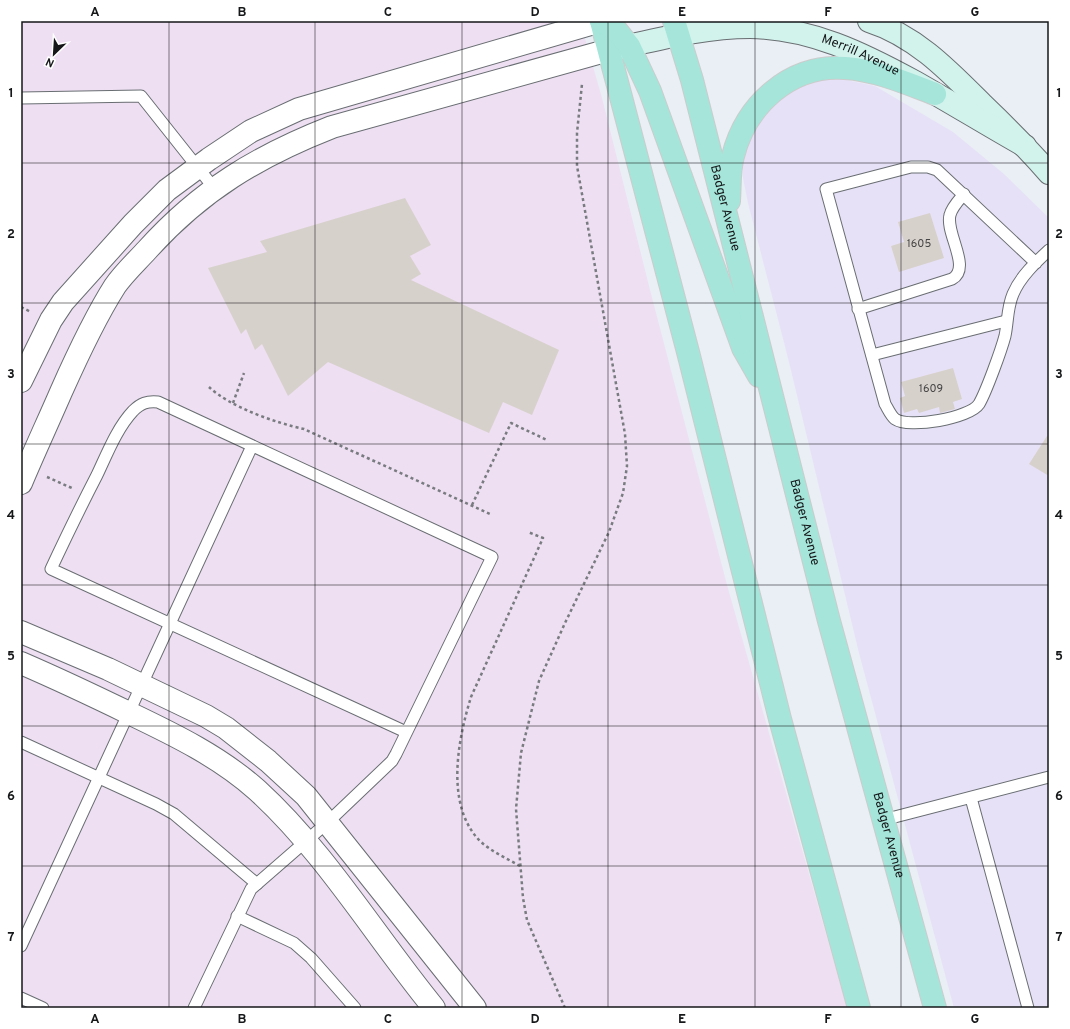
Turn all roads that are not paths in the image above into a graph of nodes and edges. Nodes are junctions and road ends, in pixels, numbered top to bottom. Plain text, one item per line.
1 (601, 21) edge
2 (659, 21) edge
3 (869, 21) edge
4 (676, 28) edge
5 (619, 48) junction
6 (935, 94) junction
7 (21, 98) edge
8 (1025, 146) junction
9 (197, 167) junction
10 (1049, 173) edge
11 (214, 188) junction
12 (964, 194) junction
13 (728, 222) junction
14 (1049, 250) edge
15 (1036, 262) junction
16 (858, 308) junction
17 (1006, 321) junction
18 (872, 355) junction
19 (21, 381) edge
20 (772, 400) junction
21 (252, 446) junction
22 (21, 483) edge
23 (169, 623) junction
24 (21, 632) edge
25 (21, 663) edge
26 (141, 685) junction
27 (128, 712) junction
28 (406, 732) junction
29 (21, 742) edge
30 (1049, 777) edge
31 (98, 778) junction
32 (971, 798) junction
33 (883, 820) junction
34 (328, 822) junction
35 (305, 842) junction
36 (257, 884) junction
37 (237, 916) junction
38 (21, 946) edge
39 (21, 998) edge
40 (43, 1008) edge
41 (194, 1008) edge
42 (355, 1008) edge
43 (434, 1008) edge
44 (475, 1008) edge
45 (859, 1008) edge
46 (935, 1008) edge
47 (1028, 1008) edge

1 - 5 main road
1 - 9 street
2 - 4 main road
3 - 8 main road, Merrill Avenue
4 - 5 main road, Merrill Avenue
4 - 6 main road, Merrill Avenue
4 - 13 main road, Badger Avenue
5 - 11 street
5 - 20 main road
5 - 45 main road
6 - 8 main road, Merrill Avenue
6 - 13 main road
7 - 9 lane
8 - 10 main road, Merrill Avenue
9 - 11 lane
9 - 19 street
11 - 22 street
12 - 15 lane
12 - 16 lane
12 - 16 lane
13 - 20 main road, Badger Avenue
14 - 15 lane
15 - 17 lane
16 - 18 lane
17 - 18 lane
17 - 18 lane
20 - 33 main road, Badger Avenue
21 - 23 lane
21 - 23 lane
21 - 28 lane
23 - 26 lane
23 - 28 lane
24 - 26 street
25 - 27 street
26 - 27 lane
26 - 34 street
27 - 31 lane
27 - 35 street
28 - 34 lane
29 - 31 lane
30 - 32 lane
31 - 36 lane
31 - 38 lane
32 - 33 lane
32 - 47 lane
33 - 46 main road, Badger Avenue
34 - 35 lane
34 - 44 street
35 - 36 lane
35 - 43 street
36 - 37 lane
37 - 41 lane
37 - 42 lane
39 - 40 lane

